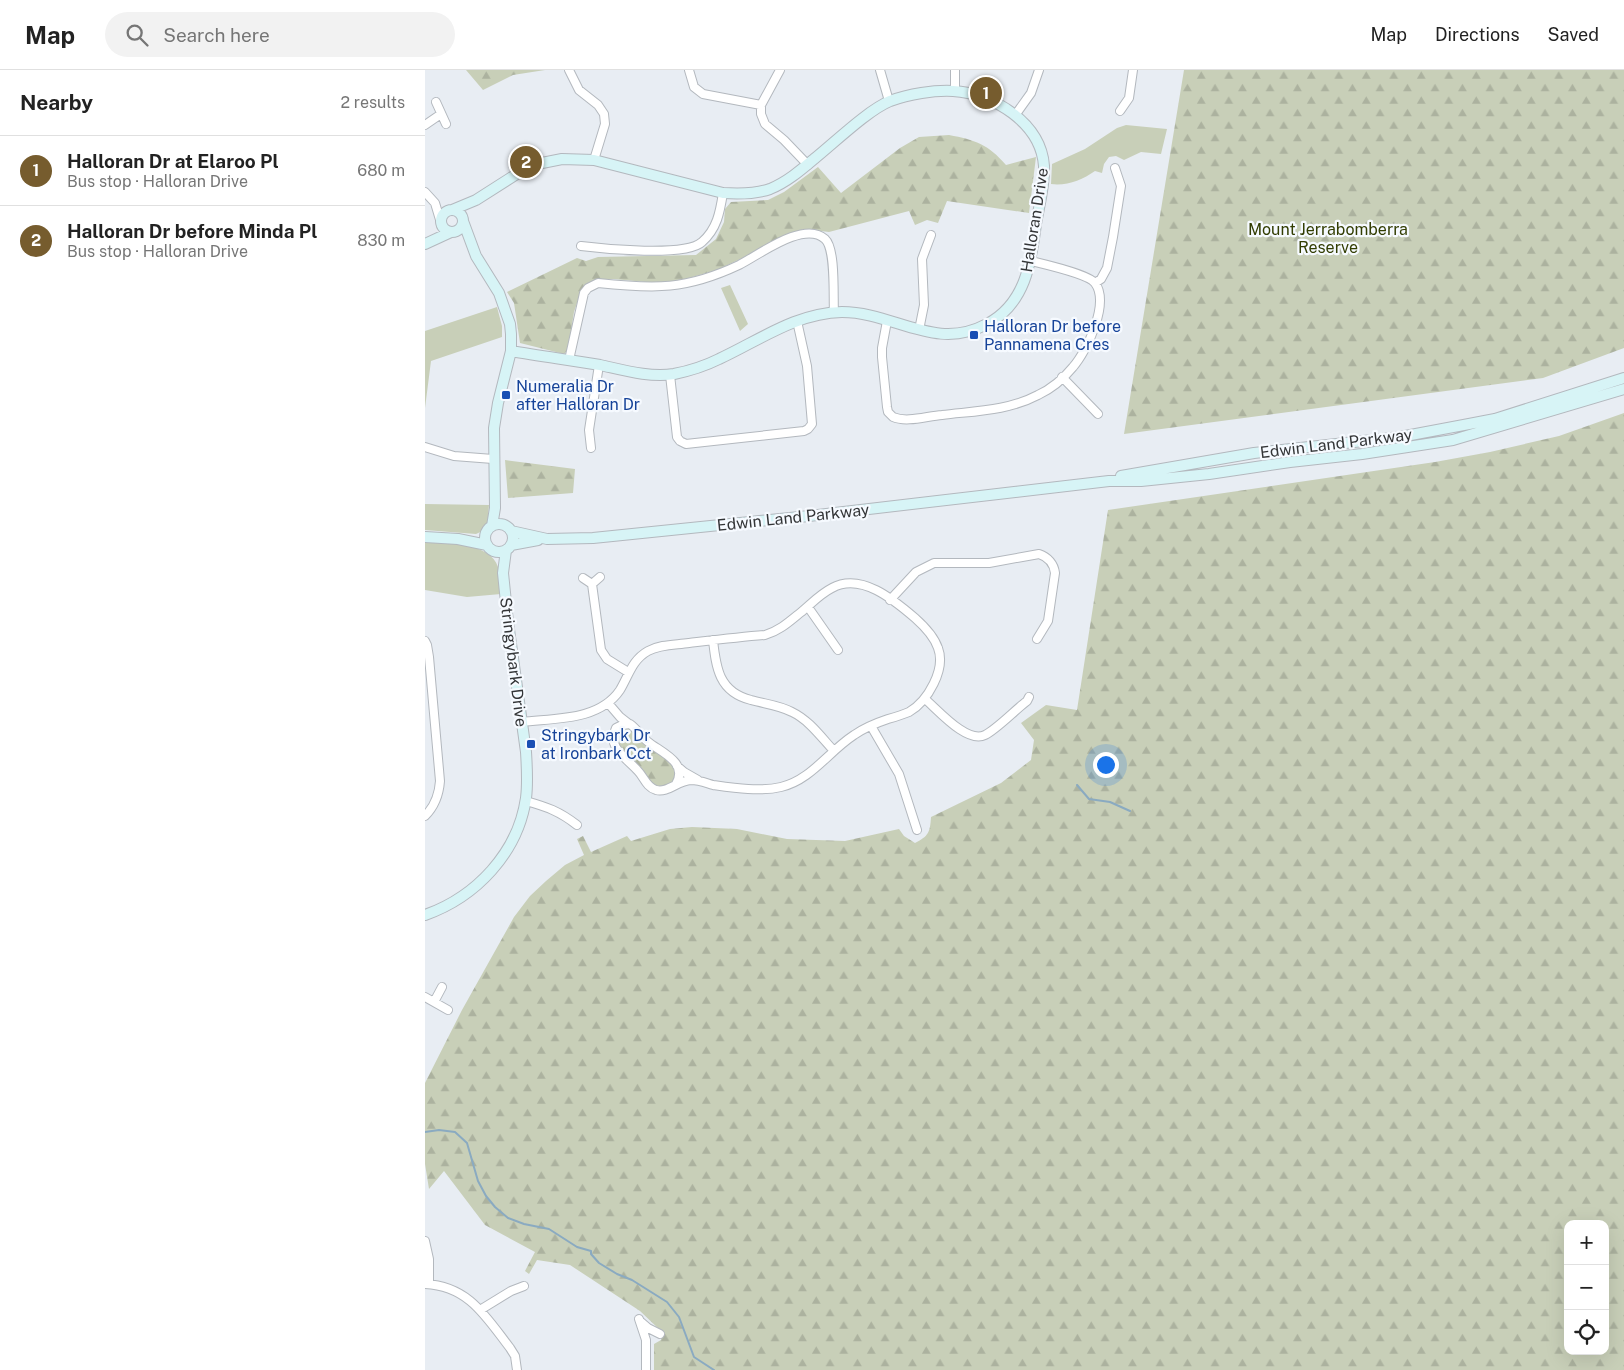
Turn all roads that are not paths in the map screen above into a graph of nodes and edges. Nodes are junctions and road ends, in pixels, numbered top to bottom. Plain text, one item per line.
1 (569, 70) edge
2 (689, 70) edge
3 (780, 70) edge
4 (880, 70) edge
5 (955, 70) edge
6 (1039, 70) edge
7 (1133, 70) edge
8 (955, 91) junction
9 (889, 101) junction
10 (436, 102) dead end
11 (761, 105) junction
12 (1120, 111) dead end
13 (441, 114) junction
14 (1016, 114) junction
15 (446, 124) dead end
16 (425, 125) edge
17 (594, 160) junction
18 (807, 165) junction
19 (1115, 168) dead end
20 (425, 192) edge
21 (723, 193) junction
22 (476, 200) junction
23 (435, 203) junction
24 (451, 210) junction
25 (463, 220) junction
26 (441, 223) junction
27 (453, 232) junction
28 (931, 235) dead end
29 (428, 242) edge
30 (471, 244) junction
31 (581, 246) dead end
32 (1031, 261) junction
33 (1095, 283) junction
34 (834, 313) junction
35 (797, 321) junction
36 (887, 321) junction
37 (919, 330) junction
38 (511, 350) junction
39 (569, 360) junction
40 (599, 365) junction
41 (670, 375) junction
42 (1062, 377) junction
43 (1624, 378) edge
44 (1624, 389) edge
45 (1098, 414) dead end
46 (425, 447) edge
47 (591, 448) dead end
48 (493, 459) junction
49 (1044, 488) junction
50 (502, 527) junction
51 (425, 536) edge
52 (541, 539) junction
53 (489, 544) junction
54 (508, 547) junction
55 (503, 573) junction
56 (599, 577) dead end
57 (583, 578) dead end
58 (592, 584) junction
59 (890, 600) junction
60 (808, 607) junction
61 (1037, 639) dead end
62 (713, 640) junction
63 (425, 641) edge
64 (838, 650) dead end
65 (628, 672) junction
66 (1029, 697) dead end
67 (925, 699) junction
68 (607, 703) junction
69 (522, 722) junction
70 (629, 724) junction
71 (871, 726) junction
72 (615, 730) junction
73 (834, 751) junction
74 (677, 766) junction
75 (700, 781) junction
76 (676, 784) junction
77 (525, 801) junction
78 (425, 816) edge
79 (577, 825) dead end
80 (917, 830) dead end
81 (425, 915) edge
82 (442, 987) dead end
83 (425, 997) edge
84 (434, 1002) junction
85 (448, 1010) dead end
86 (425, 1241) edge
87 (427, 1284) edge
88 (524, 1286) dead end
89 (480, 1310) junction
90 (660, 1334) dead end
91 (517, 1370) edge
92 (646, 1370) edge

1 - 17 street
2 - 11 street
3 - 11 street
4 - 9 street
5 - 8 street
6 - 14 street
7 - 12 street
8 - 9 street, Halloran Drive
8 - 14 street, Halloran Drive
9 - 18 street, Halloran Drive
10 - 13 street
11 - 18 street
13 - 15 street
13 - 16 street
14 - 32 street, Halloran Drive
17 - 21 street, Halloran Drive
17 - 22 street, Halloran Drive
18 - 21 street, Halloran Drive
19 - 33 street
20 - 23 street
21 - 31 street
22 - 24 street, Halloran Drive
22 - 25 street, Halloran Drive
23 - 24 street
23 - 26 street
24 - 25 street
24 - 26 street
25 - 27 street
25 - 30 street, Stringybark Drive
26 - 27 street
26 - 29 street
27 - 29 street
27 - 30 street
28 - 37 street
30 - 38 street, Stringybark Drive
32 - 33 street
32 - 37 street, Halloran Drive
33 - 42 street
34 - 35 street, Halloran Drive
34 - 36 street, Halloran Drive
34 - 39 street
35 - 41 street, Halloran Drive
35 - 41 street
36 - 37 street, Halloran Drive
36 - 42 street
38 - 39 street, Halloran Drive
38 - 48 street, Stringybark Drive
39 - 40 street, Halloran Drive
40 - 41 street, Halloran Drive
40 - 47 street
42 - 45 street
43 - 49 street, Edwin Land Parkway
44 - 49 street, Edwin Land Parkway
46 - 48 street
48 - 50 street, Stringybark Drive
49 - 52 street, Edwin Land Parkway
50 - 52 street, Edwin Land Parkway
50 - 53 street
50 - 54 street, Stringybark Drive
51 - 53 street
52 - 54 street, Edwin Land Parkway
53 - 54 street, Edwin Land Parkway
53 - 55 street, Stringybark Drive
54 - 55 street, Stringybark Drive
55 - 69 street, Stringybark Drive
56 - 58 street
57 - 58 street
58 - 65 street
59 - 60 street
59 - 61 street
59 - 67 street
60 - 62 street
60 - 64 street
62 - 65 street
62 - 73 street
63 - 78 street
65 - 68 street
66 - 67 street
67 - 71 street
68 - 69 street
68 - 70 street
68 - 72 street
69 - 77 street, Stringybark Drive
70 - 72 street
70 - 74 street
71 - 73 street
71 - 80 street
72 - 76 street
73 - 75 street
74 - 75 street
74 - 76 street
75 - 76 street
77 - 79 street
77 - 81 street, Stringybark Drive
82 - 84 street
83 - 84 street
84 - 85 street
86 - 87 street
87 - 89 street
88 - 89 street
89 - 91 street
90 - 92 street

